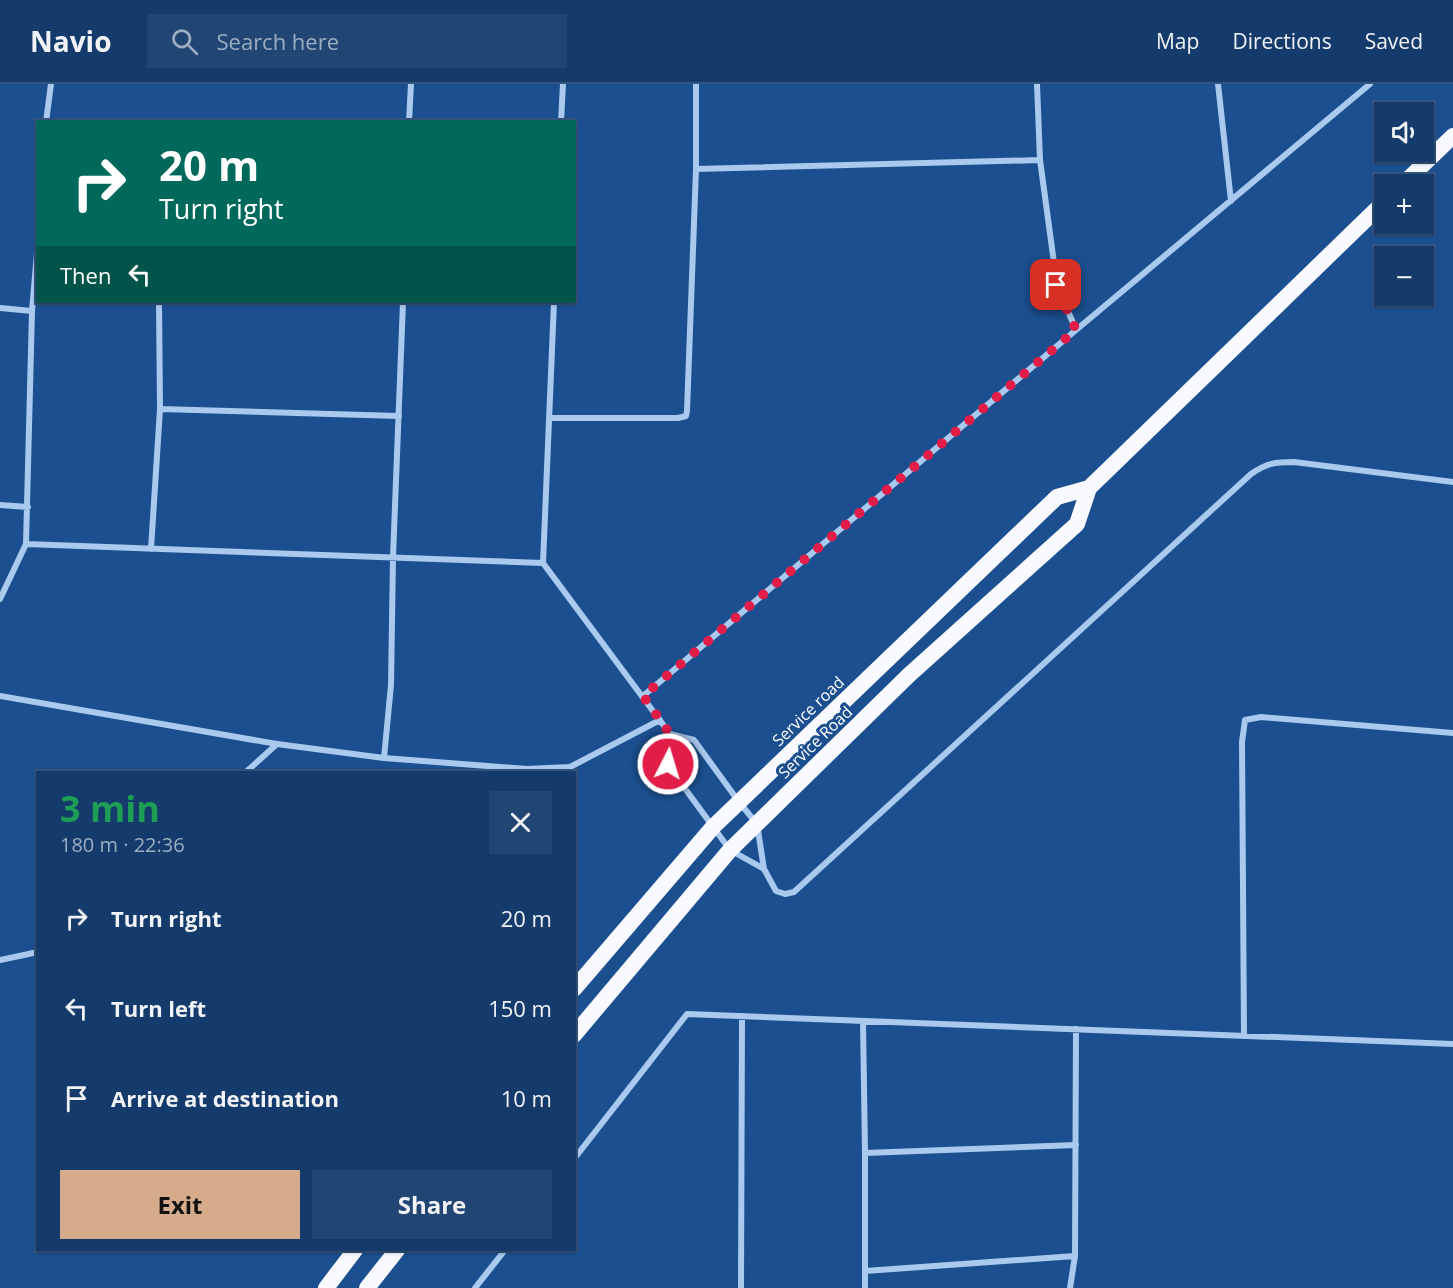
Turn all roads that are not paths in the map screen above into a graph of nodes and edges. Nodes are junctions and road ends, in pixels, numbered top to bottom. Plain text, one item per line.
1 (51, 84) edge
2 (411, 84) edge
3 (563, 84) edge
4 (696, 84) edge
5 (1036, 84) edge
6 (1218, 84) edge
7 (1370, 84) edge
8 (46, 120) edge
9 (409, 120) edge
10 (561, 120) edge
11 (1453, 136) edge
12 (1040, 160) junction
13 (696, 169) junction
14 (1413, 174) edge
15 (1231, 201) junction
16 (1374, 212) edge
17 (36, 264) edge
18 (159, 303) edge
19 (403, 303) edge
20 (554, 303) edge
21 (0, 308) edge
22 (32, 311) junction
23 (1076, 330) junction
24 (160, 409) junction
25 (399, 416) junction
26 (549, 418) junction
27 (1453, 482) edge
28 (1089, 488) junction
29 (0, 505) edge
30 (28, 507) junction
31 (26, 544) junction
32 (151, 549) junction
33 (393, 557) junction
34 (543, 563) junction
35 (0, 599) edge
36 (0, 696) edge
37 (643, 696) junction
38 (660, 720) junction
39 (1453, 733) edge
40 (670, 734) junction
41 (278, 744) junction
42 (384, 758) junction
43 (247, 771) edge
44 (739, 802) junction
45 (757, 824) junction
46 (713, 827) junction
47 (730, 850) junction
48 (764, 869) junction
49 (36, 952) edge
50 (0, 960) edge
51 (576, 987) edge
52 (742, 1016) junction
53 (863, 1021) junction
54 (1076, 1029) junction
55 (576, 1033) edge
56 (1244, 1035) junction
57 (1453, 1044) edge
58 (1076, 1145) junction
59 (866, 1153) junction
60 (576, 1156) edge
61 (354, 1251) edge
62 (396, 1251) edge
63 (504, 1251) edge
64 (1074, 1256) junction
65 (865, 1271) junction
66 (326, 1288) edge
67 (368, 1288) edge
68 (475, 1288) edge
69 (741, 1288) edge
70 (865, 1288) edge
71 (1070, 1288) edge

1 - 8 street
2 - 9 street
3 - 10 street
4 - 13 street
5 - 12 street
6 - 15 street
7 - 15 street
11 - 14 highway
12 - 13 street
12 - 23 street
13 - 26 street
15 - 23 street
16 - 28 highway
17 - 22 street
18 - 24 street
19 - 25 street
20 - 26 street
21 - 22 street
22 - 30 street
23 - 37 street
24 - 25 street
24 - 32 street
25 - 33 street
26 - 34 street
27 - 48 street
28 - 44 highway, Service road
28 - 45 highway, Service Road
29 - 30 street
30 - 31 street
31 - 32 street
31 - 35 street
32 - 33 street
33 - 34 street
33 - 42 street
34 - 37 street
36 - 41 street
37 - 38 street
38 - 40 street
38 - 42 street
39 - 56 street
40 - 44 street
40 - 46 street
41 - 42 street
41 - 43 street
44 - 45 street
44 - 46 highway, Service road
45 - 47 highway, Service Road
45 - 48 street
46 - 47 street
46 - 51 highway, Service road
47 - 48 street
47 - 55 highway, Service Road
49 - 50 street
52 - 53 street
52 - 60 street
52 - 69 street
53 - 54 street
53 - 59 street
54 - 56 street
54 - 58 street
56 - 57 street
58 - 59 street
58 - 64 street
59 - 65 street
61 - 66 highway
62 - 67 highway
63 - 68 street
64 - 65 street
64 - 71 street
65 - 70 street

